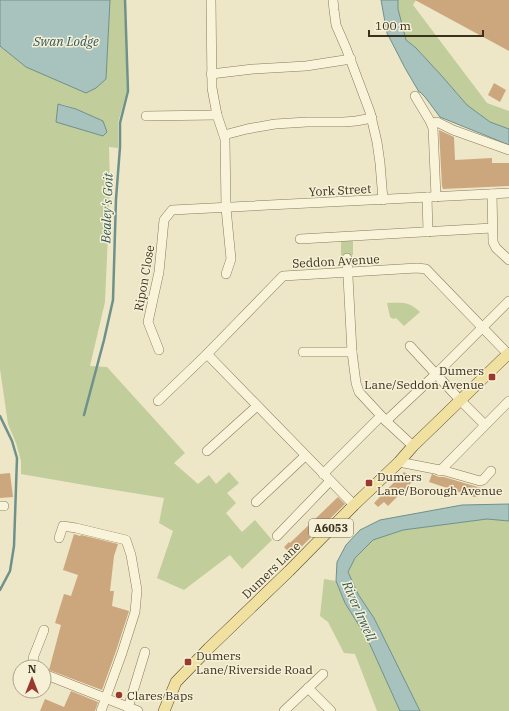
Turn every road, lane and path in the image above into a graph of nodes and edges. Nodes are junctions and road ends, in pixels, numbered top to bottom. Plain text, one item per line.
1 (211, 0) edge
2 (333, 0) edge
3 (351, 59) junction
4 (212, 74) junction
5 (415, 96) dead end
6 (217, 115) junction
7 (146, 116) dead end
8 (372, 118) junction
9 (432, 124) junction
10 (224, 135) junction
11 (509, 150) edge
12 (509, 193) edge
13 (492, 194) junction
14 (427, 197) junction
15 (436, 197) junction
16 (383, 200) junction
17 (226, 208) junction
18 (172, 210) joint
19 (492, 228) junction
20 (428, 232) junction
21 (300, 239) dead end
22 (348, 258) dead end
23 (509, 260) edge
24 (348, 272) junction
25 (226, 274) dead end
26 (509, 301) edge
27 (482, 327) junction
28 (410, 346) dead end
29 (159, 350) dead end
30 (303, 352) dead end
31 (352, 352) junction
32 (207, 354) junction
33 (509, 354) edge
34 (436, 374) junction
35 (460, 400) junction
36 (158, 401) dead end
37 (509, 401) edge
38 (257, 406) junction
39 (384, 418) junction
40 (485, 425) junction
41 (413, 446) junction
42 (207, 451) dead end
43 (305, 456) junction
44 (399, 462) junction
45 (440, 471) junction
46 (491, 471) dead end
47 (327, 478) junction
48 (256, 502) dead end
49 (354, 505) junction
50 (277, 536) dead end
51 (59, 538) dead end
52 (44, 630) dead end
53 (145, 652) dead end
54 (34, 659) edge
55 (323, 674) dead end
56 (52, 677) edge
57 (308, 688) junction
58 (106, 699) junction
59 (128, 708) junction
60 (102, 711) edge
61 (138, 711) edge
62 (164, 711) edge
63 (284, 711) edge
64 (331, 711) edge

1 - 4 street
2 - 3 street
3 - 4 street
3 - 8 street
4 - 6 street
5 - 9 street
6 - 7 street
6 - 10 street
8 - 10 street
8 - 16 street
9 - 11 street
9 - 15 street
10 - 17 street
12 - 13 street, York Street
13 - 15 street, York Street
13 - 19 street
14 - 15 street, York Street
14 - 16 street, York Street
14 - 20 street
16 - 17 street, York Street
17 - 18 street, York Street
17 - 25 street
18 - 29 street, Ripon Close
19 - 20 street
19 - 23 street
20 - 21 street
22 - 24 street
24 - 27 street, Seddon Avenue
24 - 31 street
24 - 32 street, Seddon Avenue
26 - 27 street
27 - 33 street, Seddon Avenue
27 - 34 street
28 - 34 street
30 - 31 street
31 - 39 street
32 - 36 street, Seddon Avenue
32 - 38 street
33 - 35 main road, Dumers Lane / A6053
34 - 35 street
34 - 39 street
35 - 40 street
35 - 41 main road, Dumers Lane / A6053
37 - 40 street
38 - 42 street
38 - 43 street
39 - 41 street
39 - 47 street
40 - 45 street
41 - 44 main road, Dumers Lane / A6053
43 - 47 street
43 - 48 street
44 - 45 street
44 - 49 main road, Dumers Lane / A6053
45 - 46 street
47 - 49 street
47 - 50 street
49 - 62 main road, Dumers Lane / A6053
51 - 58 street
52 - 54 street
53 - 59 street
55 - 57 street
56 - 58 street
57 - 63 street
57 - 64 street
58 - 59 street
58 - 60 street
59 - 61 street

